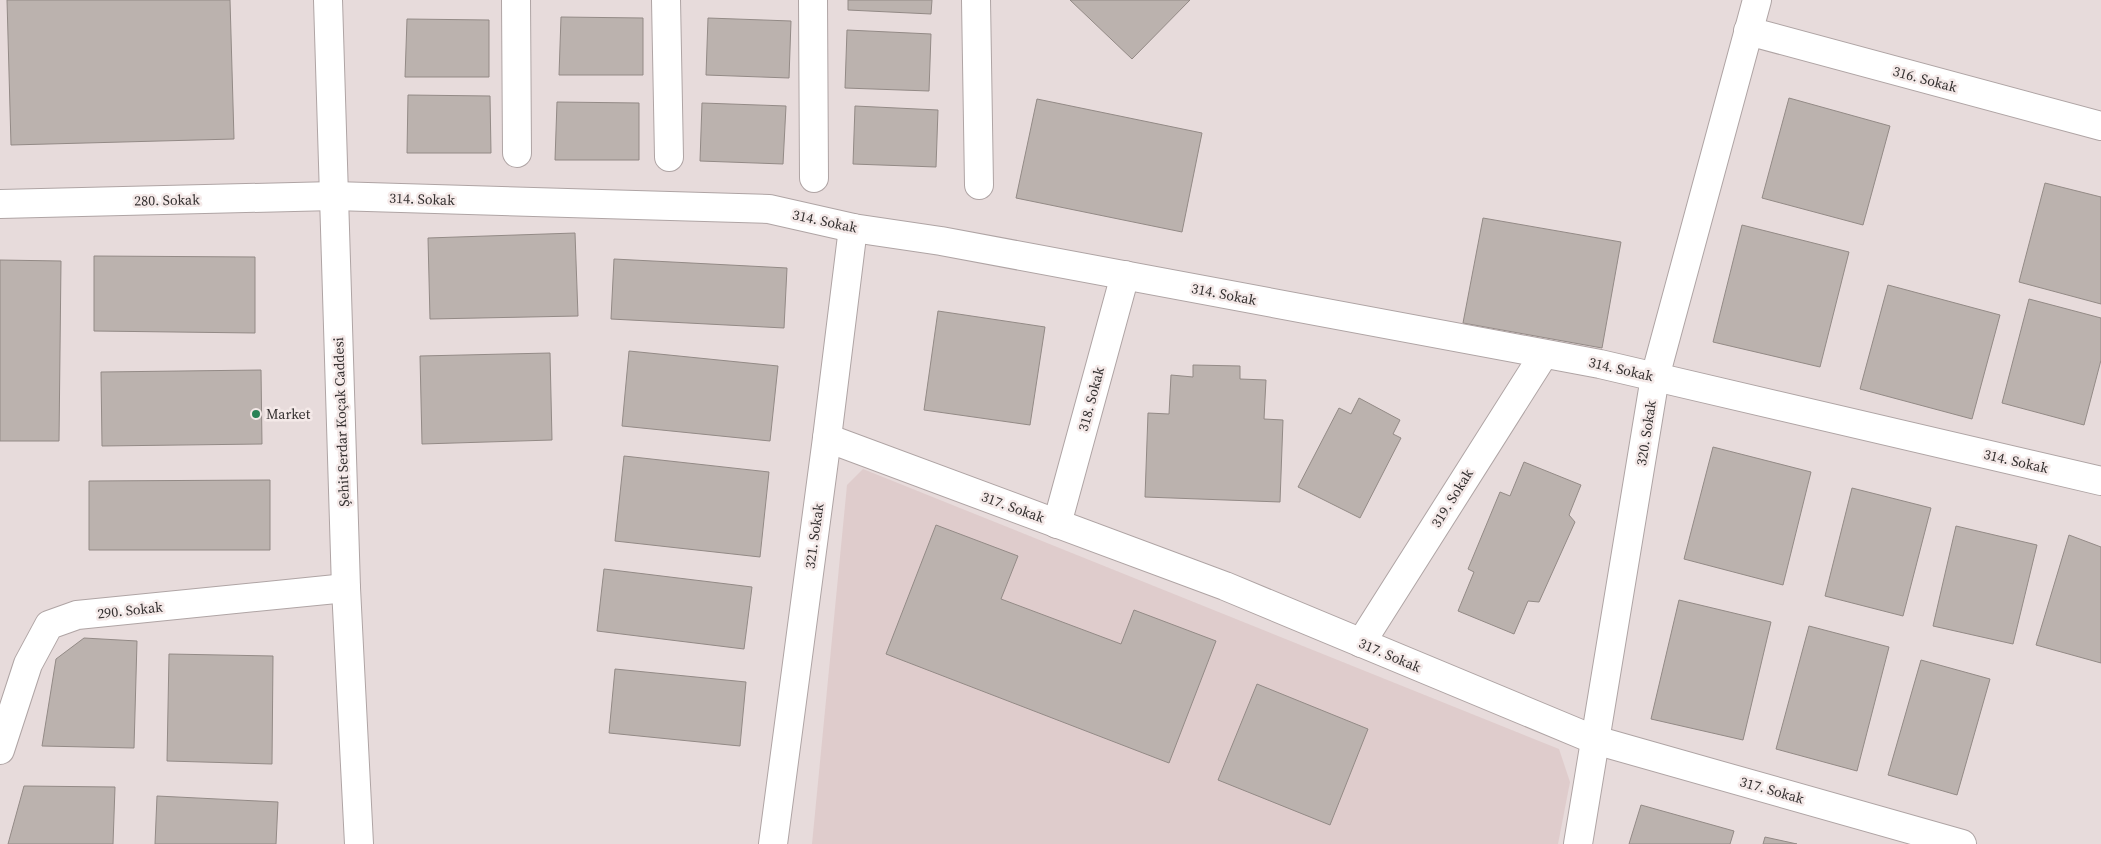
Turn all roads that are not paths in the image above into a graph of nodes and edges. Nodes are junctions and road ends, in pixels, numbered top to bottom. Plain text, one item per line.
1 (328, 0) edge
2 (516, 0) edge
3 (666, 0) edge
4 (813, 0) edge
5 (976, 0) edge
6 (1757, 0) edge
7 (1748, 31) junction
8 (2101, 126) edge
9 (517, 153) dead end
10 (669, 158) dead end
11 (814, 178) dead end
12 (979, 185) dead end
13 (334, 196) junction
14 (0, 204) edge
15 (853, 228) junction
16 (1125, 275) junction
17 (1544, 354) junction
18 (1655, 377) junction
19 (828, 438) junction
20 (2101, 481) edge
21 (1057, 524) junction
22 (346, 588) junction
23 (1361, 643) junction
24 (1595, 740) junction
25 (0, 750) edge
26 (363, 843) edge
27 (773, 844) edge
28 (1578, 844) edge
29 (1962, 844) edge

1 - 13 street, Şehit Serdar Koçak Caddesi
2 - 9 street
3 - 10 street
4 - 11 street
5 - 12 street
6 - 7 street, 320. Sokak
7 - 8 street, 316. Sokak
7 - 18 street, 320. Sokak
13 - 14 street, 280. Sokak
13 - 15 street, 314. Sokak
13 - 22 street, Şehit Serdar Koçak Caddesi
15 - 16 street, 314. Sokak
15 - 19 street, 321. Sokak
16 - 17 street, 314. Sokak
16 - 21 street, 318. Sokak
17 - 18 street, 314. Sokak
17 - 23 street, 319. Sokak
18 - 20 street, 314. Sokak
18 - 24 street, 320. Sokak
19 - 21 street, 317. Sokak
19 - 27 street, 321. Sokak
21 - 23 street, 317. Sokak
22 - 25 street, 290. Sokak
22 - 26 street, Şehit Serdar Koçak Caddesi
23 - 24 street, 317. Sokak
24 - 28 street, 320. Sokak
24 - 29 street, 317. Sokak

